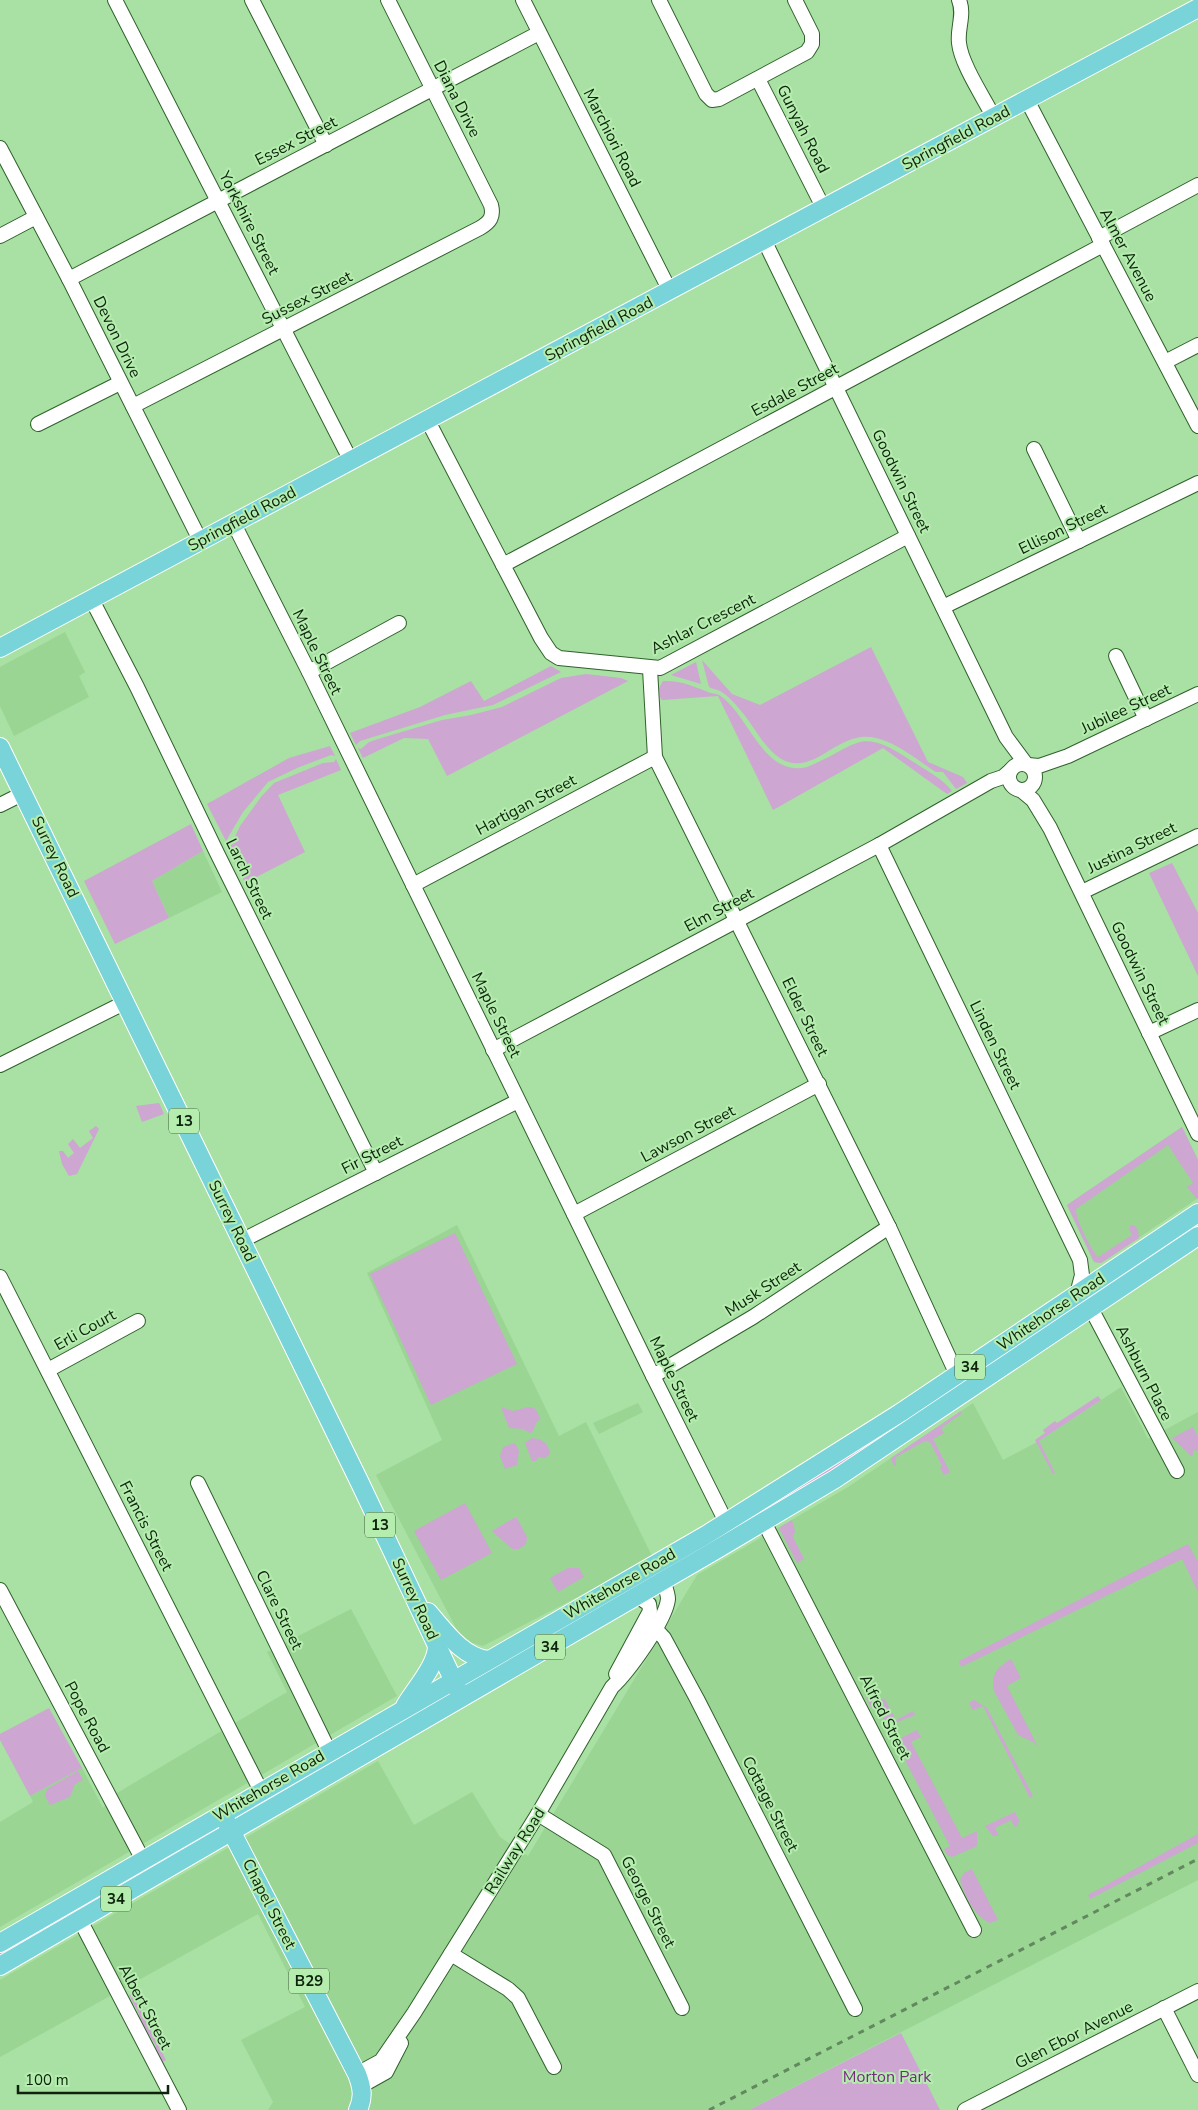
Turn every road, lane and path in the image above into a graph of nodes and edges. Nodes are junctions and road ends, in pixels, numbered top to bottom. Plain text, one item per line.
1 (115, 0) edge
2 (252, 0) edge
3 (388, 0) edge
4 (523, 0) edge
5 (659, 0) edge
6 (795, 0) edge
7 (959, 0) edge
8 (1198, 8) edge
9 (539, 33) junction
10 (758, 78) junction
11 (433, 90) junction
12 (1027, 100) junction
13 (994, 118) junction
14 (326, 145) junction
15 (0, 148) edge
16 (1198, 185) edge
17 (218, 201) junction
18 (824, 209) junction
19 (492, 215) joint
20 (36, 217) junction
21 (0, 236) edge
22 (764, 240) junction
23 (1101, 241) junction
24 (69, 279) junction
25 (670, 291) junction
26 (284, 329) junction
27 (1198, 345) edge
28 (1165, 362) junction
29 (120, 383) junction
30 (836, 388) junction
31 (133, 406) junction
32 (428, 421) junction
33 (38, 424) dead end
34 (1198, 426) edge
35 (1034, 449) dead end
36 (351, 461) junction
37 (1198, 484) edge
38 (234, 524) junction
39 (908, 536) junction
40 (1079, 541) junction
41 (201, 542) junction
42 (503, 565) junction
43 (92, 600) junction
44 (943, 607) junction
45 (399, 623) dead end
46 (0, 648) edge
47 (1116, 656) dead end
48 (650, 669) junction
49 (309, 672) junction
50 (1198, 694) edge
51 (1146, 719) junction
52 (1006, 737) junction
53 (0, 747) edge
54 (655, 756) junction
55 (1068, 756) junction
56 (1027, 765) junction
57 (1011, 769) junction
58 (1026, 785) junction
59 (24, 793) junction
60 (961, 800) junction
61 (0, 805) edge
62 (1198, 836) edge
63 (879, 845) junction
64 (413, 885) junction
65 (1082, 892) junction
66 (737, 920) junction
67 (126, 1002) junction
68 (1198, 1010) edge
69 (1149, 1034) junction
70 (493, 1050) junction
71 (0, 1065) edge
72 (819, 1084) junction
73 (518, 1101) junction
74 (1198, 1134) edge
75 (376, 1173) junction
76 (1198, 1213) edge
77 (574, 1214) junction
78 (889, 1227) junction
79 (1198, 1236) edge
80 (241, 1241) junction
81 (1080, 1260) junction
82 (1107, 1274) junction
83 (0, 1277) edge
84 (1080, 1292) junction
85 (1091, 1308) junction
86 (138, 1321) dead end
87 (48, 1370) junction
88 (957, 1375) junction
89 (653, 1376) junction
90 (1177, 1471) dead end
91 (198, 1483) dead end
92 (726, 1522) junction
93 (764, 1522) junction
94 (706, 1535) junction
95 (714, 1551) junction
96 (639, 1573) junction
97 (663, 1581) junction
98 (0, 1590) edge
99 (637, 1596) junction
100 (416, 1598) junction
101 (651, 1624) junction
102 (437, 1646) junction
103 (488, 1660) junction
104 (454, 1680) junction
105 (462, 1697) junction
106 (404, 1709) junction
107 (329, 1751) junction
108 (261, 1791) junction
109 (222, 1814) junction
110 (538, 1814) junction
111 (231, 1831) junction
112 (143, 1860) junction
113 (80, 1920) junction
114 (974, 1930) dead end
115 (0, 1943) edge
116 (451, 1954) junction
117 (0, 1966) edge
118 (1198, 1991) edge
119 (682, 2008) dead end
120 (1164, 2008) junction
121 (855, 2009) dead end
122 (554, 2067) dead end
123 (1198, 2075) edge
124 (359, 2080) junction
125 (179, 2110) edge
126 (358, 2110) edge
127 (965, 2110) edge

1 - 17 street, Yorkshire Street
2 - 14 street
3 - 11 street, Diana Drive
4 - 9 street, Marchiori Road
5 - 10 street, Gunyah Road
6 - 10 street
7 - 13 street
8 - 12 main road, Springfield Road
9 - 11 street, Essex Street
9 - 25 street, Marchiori Road
10 - 18 street, Gunyah Road
11 - 14 street, Essex Street
11 - 19 street, Diana Drive
12 - 13 main road, Springfield Road
12 - 23 street, Almer Avenue
13 - 18 main road, Springfield Road
14 - 17 street, Essex Street
15 - 20 street, Devon Drive
16 - 23 street, Esdale Street
17 - 24 street, Essex Street
17 - 26 street, Yorkshire Street
18 - 22 main road, Springfield Road
19 - 26 street, Sussex Street
20 - 21 street
20 - 24 street, Devon Drive
22 - 25 main road, Springfield Road
22 - 30 street, Goodwin Street
23 - 28 street, Almer Avenue
23 - 30 street, Esdale Street
24 - 29 street, Devon Drive
25 - 32 main road, Springfield Road
26 - 31 street, Sussex Street
26 - 36 street, Yorkshire Street
27 - 28 street
28 - 34 street, Almer Avenue
29 - 31 street, Devon Drive
29 - 33 street
30 - 39 street, Goodwin Street
30 - 42 street, Esdale Street
31 - 41 street, Devon Drive
32 - 36 main road, Springfield Road
32 - 42 street, Ashlar Crescent
35 - 40 street
36 - 38 main road, Springfield Road
37 - 40 street, Ellison Street
38 - 41 main road, Springfield Road
38 - 49 street, Maple Street
39 - 44 street, Goodwin Street
39 - 48 street, Ashlar Crescent
40 - 44 street, Ellison Street
41 - 43 main road, Springfield Road
42 - 48 street, Ashlar Crescent
43 - 46 main road, Springfield Road
43 - 75 street, Larch Street
44 - 52 street, Goodwin Street
45 - 49 street
47 - 51 street
48 - 54 street, Elder Street
49 - 64 street, Maple Street
50 - 51 street, Jubilee Street
51 - 55 street, Jubilee Street
52 - 56 street, Goodwin Street
52 - 57 street, Goodwin Street
53 - 59 main road, Surrey Road / 13
54 - 64 street, Hartigan Street
54 - 66 street, Elder Street
55 - 56 street, Jubilee Street
55 - 58 street, Jubilee Street
56 - 57 street
56 - 58 street
57 - 58 street
57 - 60 street, Elm Street
58 - 60 street, Elm Street
58 - 65 street, Goodwin Street
59 - 61 street
59 - 67 main road, Surrey Road / 13
60 - 63 street, Elm Street
62 - 65 street, Justina Street
63 - 66 street, Elm Street
63 - 81 street, Linden Street
64 - 70 street, Maple Street
65 - 69 street, Goodwin Street
66 - 70 street, Elm Street
66 - 72 street, Elder Street
67 - 71 street
67 - 80 main road, Surrey Road / 13
68 - 69 street
69 - 74 street, Goodwin Street
70 - 73 street, Maple Street
72 - 77 street, Lawson Street
72 - 78 street, Elder Street
73 - 75 street, Fir Street
73 - 77 street, Maple Street
75 - 80 street, Fir Street
76 - 82 main road, Whitehorse Road / 34
77 - 89 street, Maple Street
78 - 88 street, Elder Street
78 - 89 street, Musk Street
79 - 85 main road, Whitehorse Road / 34
80 - 100 main road, Surrey Road / 13
81 - 82 street
81 - 84 street, Linden Street
82 - 84 main road, Whitehorse Road / 34
83 - 87 street, Francis Street
84 - 85 street, Ashburn Place
84 - 88 main road, Whitehorse Road / 34
85 - 90 street, Ashburn Place
85 - 93 main road, Whitehorse Road / 34
86 - 87 street, Erli Court
87 - 108 street, Francis Street
88 - 92 main road, Whitehorse Road / 34
89 - 92 street, Maple Street
91 - 107 street, Clare Street
92 - 94 main road, Whitehorse Road / 34
93 - 95 main road, Whitehorse Road / 34
93 - 114 street, Alfred Street
94 - 95 main road
94 - 96 main road, Whitehorse Road / 34
95 - 97 main road, Whitehorse Road / 34
96 - 97 main road
96 - 103 main road, Whitehorse Road / 34
97 - 99 main road, Whitehorse Road / 34
97 - 101 street, Railway Road
98 - 112 street, Pope Road
99 - 101 street
99 - 105 main road, Whitehorse Road / 34
100 - 102 main road, Surrey Road / 13
100 - 103 main road
101 - 110 street, Railway Road
101 - 121 street, Cottage Street
102 - 104 main road, Surrey Road / 13
102 - 106 main road
103 - 104 main road, Whitehorse Road / 34
104 - 105 main road, Surrey Road / 13
104 - 106 main road, Whitehorse Road / 34
105 - 111 main road, Whitehorse Road / 34
106 - 107 main road, Whitehorse Road / 34
107 - 108 main road, Whitehorse Road / 34
108 - 109 main road, Whitehorse Road / 34
109 - 111 main road, Chapel Street / B29
109 - 112 main road, Whitehorse Road / 34
110 - 116 street, Railway Road
110 - 119 street, George Street
111 - 113 main road, Whitehorse Road / 34
111 - 124 main road, Chapel Street / B29
112 - 115 main road, Whitehorse Road / 34
113 - 117 main road, Whitehorse Road / 34
113 - 125 street, Albert Street
116 - 122 street
116 - 124 street, Railway Road
118 - 120 street, Glen Ebor Avenue
120 - 123 street
120 - 127 street, Glen Ebor Avenue
124 - 126 main road

